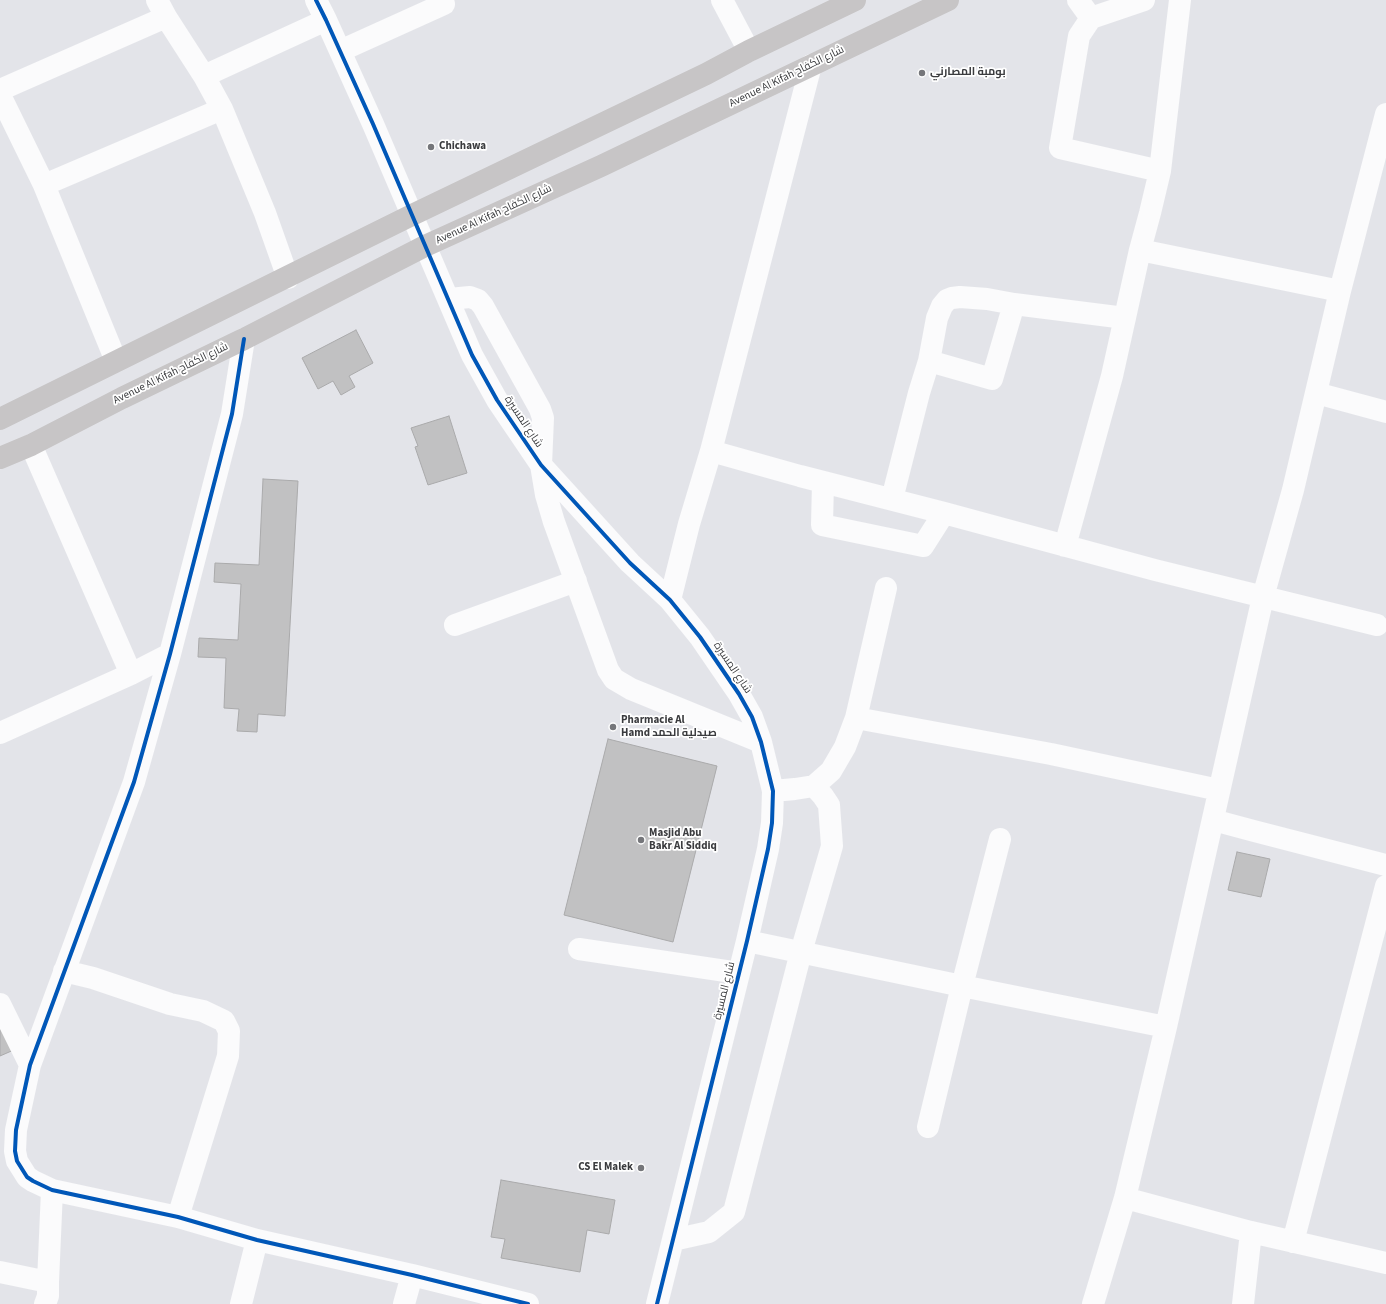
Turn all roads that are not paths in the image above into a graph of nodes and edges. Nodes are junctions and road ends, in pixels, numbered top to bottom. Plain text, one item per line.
1 (316, 0) edge
2 (722, 0) edge
3 (855, 0) edge
4 (948, 0) edge
5 (1078, 0) edge
6 (1144, 0) edge
7 (1180, 0) edge
8 (444, 4) dead end
9 (162, 8) edge
10 (1091, 18) junction
11 (326, 20) junction
12 (749, 51) junction
13 (340, 52) junction
14 (811, 65) junction
15 (204, 76) junction
16 (0, 90) edge
17 (0, 94) edge
18 (222, 109) junction
19 (1386, 114) edge
20 (1160, 171) junction
21 (44, 185) junction
22 (412, 215) junction
23 (425, 246) junction
24 (1140, 250) junction
25 (288, 278) junction
26 (1340, 291) junction
27 (449, 300) junction
28 (1014, 304) junction
29 (1125, 318) junction
30 (244, 339) junction
31 (116, 361) junction
32 (929, 361) junction
33 (1316, 393) junction
34 (1386, 412) edge
35 (0, 419) edge
36 (31, 444) junction
37 (711, 451) junction
38 (0, 458) edge
39 (541, 465) junction
40 (823, 482) junction
41 (892, 499) junction
42 (944, 513) junction
43 (1065, 546) junction
44 (576, 582) junction
45 (886, 588) dead end
46 (1263, 598) junction
47 (670, 600) junction
48 (455, 625) dead end
49 (1377, 625) dead end
50 (170, 654) junction
51 (131, 674) junction
52 (856, 718) junction
53 (0, 734) edge
54 (761, 742) junction
55 (814, 786) junction
56 (1219, 790) junction
57 (773, 791) junction
58 (1214, 820) junction
59 (1000, 839) dead end
60 (1386, 865) edge
61 (1386, 886) edge
62 (747, 941) junction
63 (579, 949) dead end
64 (801, 952) junction
65 (64, 971) junction
66 (739, 973) junction
67 (962, 986) junction
68 (0, 1004) edge
69 (1166, 1026) junction
70 (30, 1065) junction
71 (928, 1127) dead end
72 (52, 1190) junction
73 (1125, 1198) junction
74 (178, 1218) junction
75 (1251, 1232) junction
76 (258, 1240) junction
77 (673, 1240) junction
78 (1293, 1242) junction
79 (1386, 1263) edge
80 (0, 1272) edge
81 (412, 1275) junction
82 (48, 1282) junction
83 (45, 1304) edge
84 (241, 1304) edge
85 (404, 1304) edge
86 (528, 1304) edge
87 (658, 1304) edge
88 (1093, 1304) edge
89 (1243, 1304) edge

1 - 11 street, شارع المسيرة
2 - 12 street
3 - 12 main road
4 - 14 main road, Avenue Al Kifah شارع الكفاح
5 - 10 street
6 - 10 street
7 - 20 street
8 - 13 street
9 - 15 street
9 - 16 street
10 - 20 street
11 - 13 street, شارع المسيرة
11 - 15 street
12 - 22 main road
13 - 22 street, شارع المسيرة
14 - 23 main road, Avenue Al Kifah شارع الكفاح
14 - 37 street
15 - 18 street
17 - 21 street
18 - 21 street
18 - 25 street
19 - 26 street
20 - 24 street
21 - 31 street
22 - 23 street, شارع المسيرة
22 - 25 main road
23 - 27 street, شارع المسيرة
23 - 30 main road, Avenue Al Kifah شارع الكفاح
24 - 26 street
24 - 29 street
25 - 31 main road
26 - 33 street
27 - 39 street, شارع المسيرة
27 - 39 street
28 - 29 street
28 - 32 street
28 - 32 street
29 - 43 street
30 - 36 main road, Avenue Al Kifah شارع الكفاح
30 - 50 street
31 - 35 main road
32 - 41 street
33 - 34 street
33 - 46 street
36 - 38 main road, Avenue Al Kifah شارع الكفاح
36 - 51 street
37 - 40 street
37 - 47 street
39 - 44 street
39 - 47 street, شارع المسيرة
40 - 41 street
40 - 42 street
41 - 42 street
42 - 43 street
43 - 46 street
44 - 48 street
44 - 54 street
45 - 52 street
46 - 49 street
46 - 56 street
47 - 54 street, شارع المسيرة
50 - 51 street
50 - 65 street
51 - 53 street
52 - 55 street
52 - 56 street
54 - 57 street, شارع المسيرة
55 - 57 street
55 - 64 street
56 - 58 street
57 - 62 street, شارع المسيرة
58 - 60 street
58 - 69 street
59 - 67 street
61 - 78 street
62 - 64 street
62 - 66 street, شارع المسيرة
63 - 66 street
64 - 67 street
64 - 77 street
65 - 70 street
65 - 74 street
66 - 77 street, شارع المسيرة
67 - 69 street
67 - 71 street
68 - 70 street
69 - 73 street
70 - 72 street
72 - 74 street
72 - 82 street
73 - 75 street
73 - 88 street
74 - 76 street
75 - 78 street
75 - 89 street
76 - 81 street
76 - 84 street
77 - 87 street, شارع المسيرة
78 - 79 street
80 - 82 street
81 - 85 street
81 - 86 street
82 - 83 street

